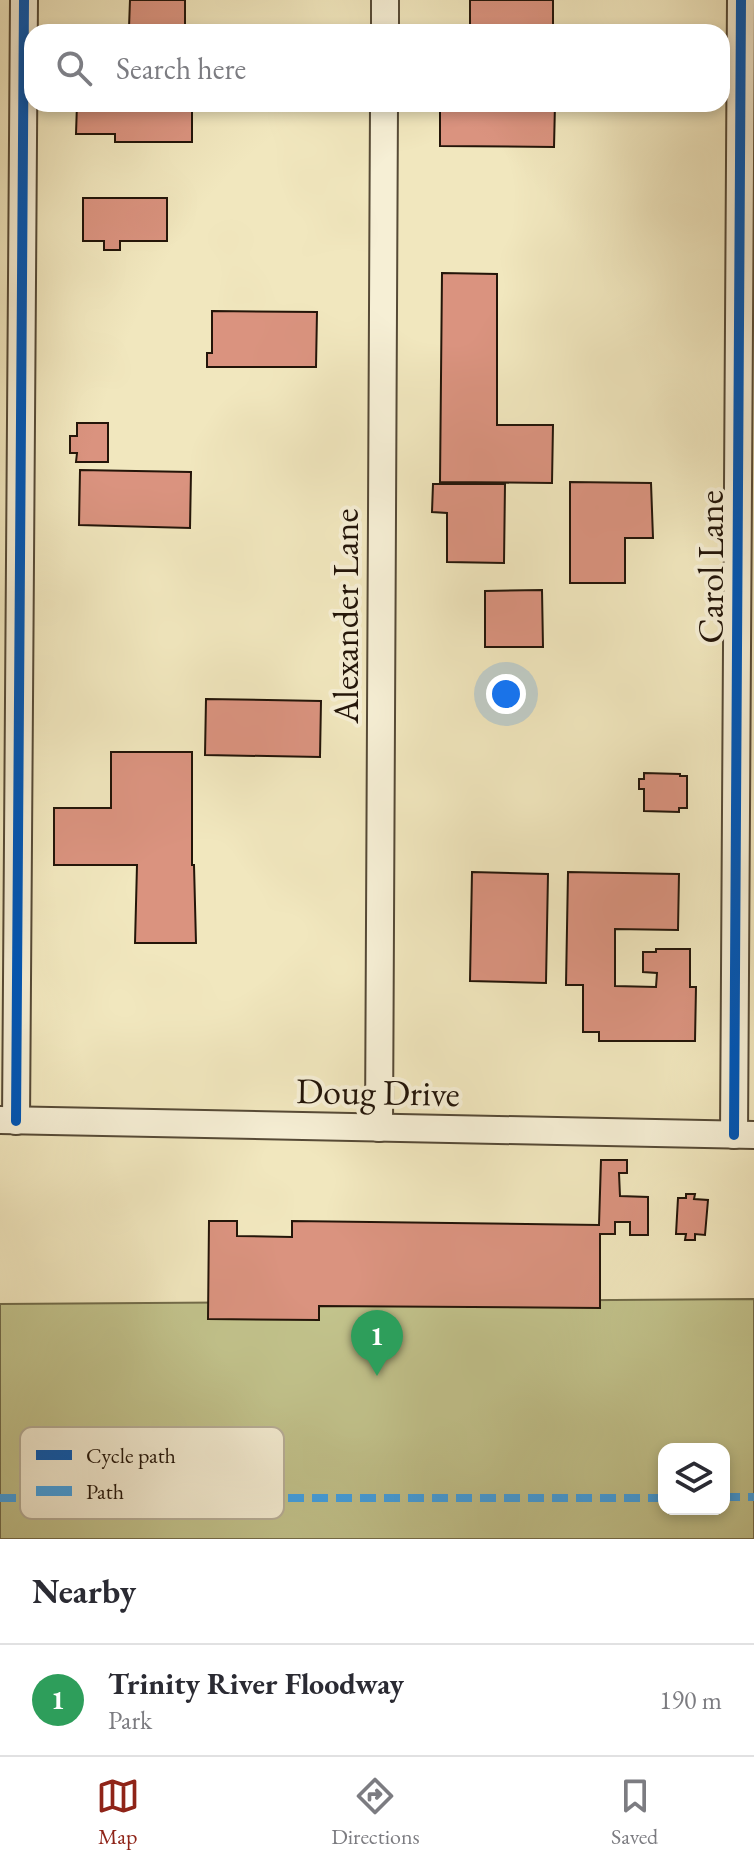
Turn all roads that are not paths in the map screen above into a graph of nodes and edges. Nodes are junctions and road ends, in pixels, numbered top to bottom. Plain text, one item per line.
1 (24, 0) edge
2 (385, 0) edge
3 (741, 0) edge
4 (385, 24) edge
5 (384, 112) edge
6 (8, 1121) edge
7 (379, 1128) junction
8 (744, 1135) edge

1 - 6 street
2 - 4 street
3 - 8 street, Carol Lane
5 - 7 street, Alexander Lane
6 - 7 street, Doug Drive
7 - 8 street, Doug Drive

